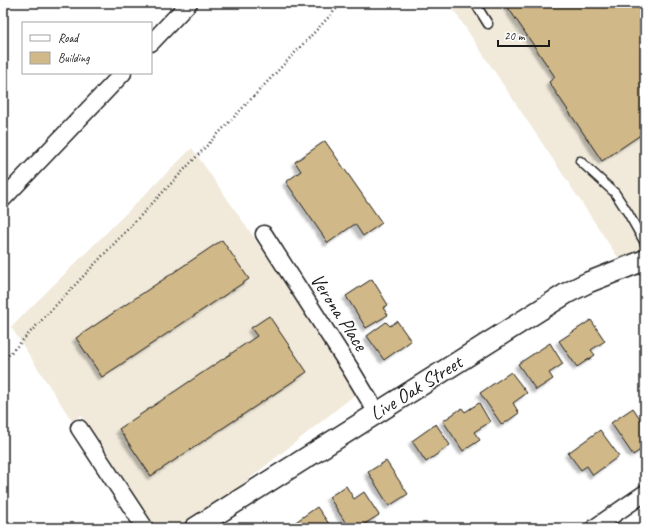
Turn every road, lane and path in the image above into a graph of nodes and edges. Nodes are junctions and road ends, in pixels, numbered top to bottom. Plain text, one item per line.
1 (189, 3) edge
2 (342, 3) edge
3 (474, 3) edge
4 (488, 24) dead end
5 (152, 42) edge
6 (122, 74) edge
7 (580, 161) dead end
8 (3, 199) edge
9 (264, 234) dead end
10 (645, 243) edge
11 (645, 260) edge
12 (3, 361) edge
13 (377, 413) junction
14 (79, 428) dead end
15 (645, 494) edge
16 (144, 528) edge
17 (195, 528) edge
18 (594, 528) edge

1 - 5 street
2 - 12 path
3 - 4 lane
6 - 8 street
7 - 10 lane
9 - 13 street, Verona Place
11 - 13 street, Live Oak Street
13 - 17 street, Live Oak Street
14 - 16 street
15 - 18 street

